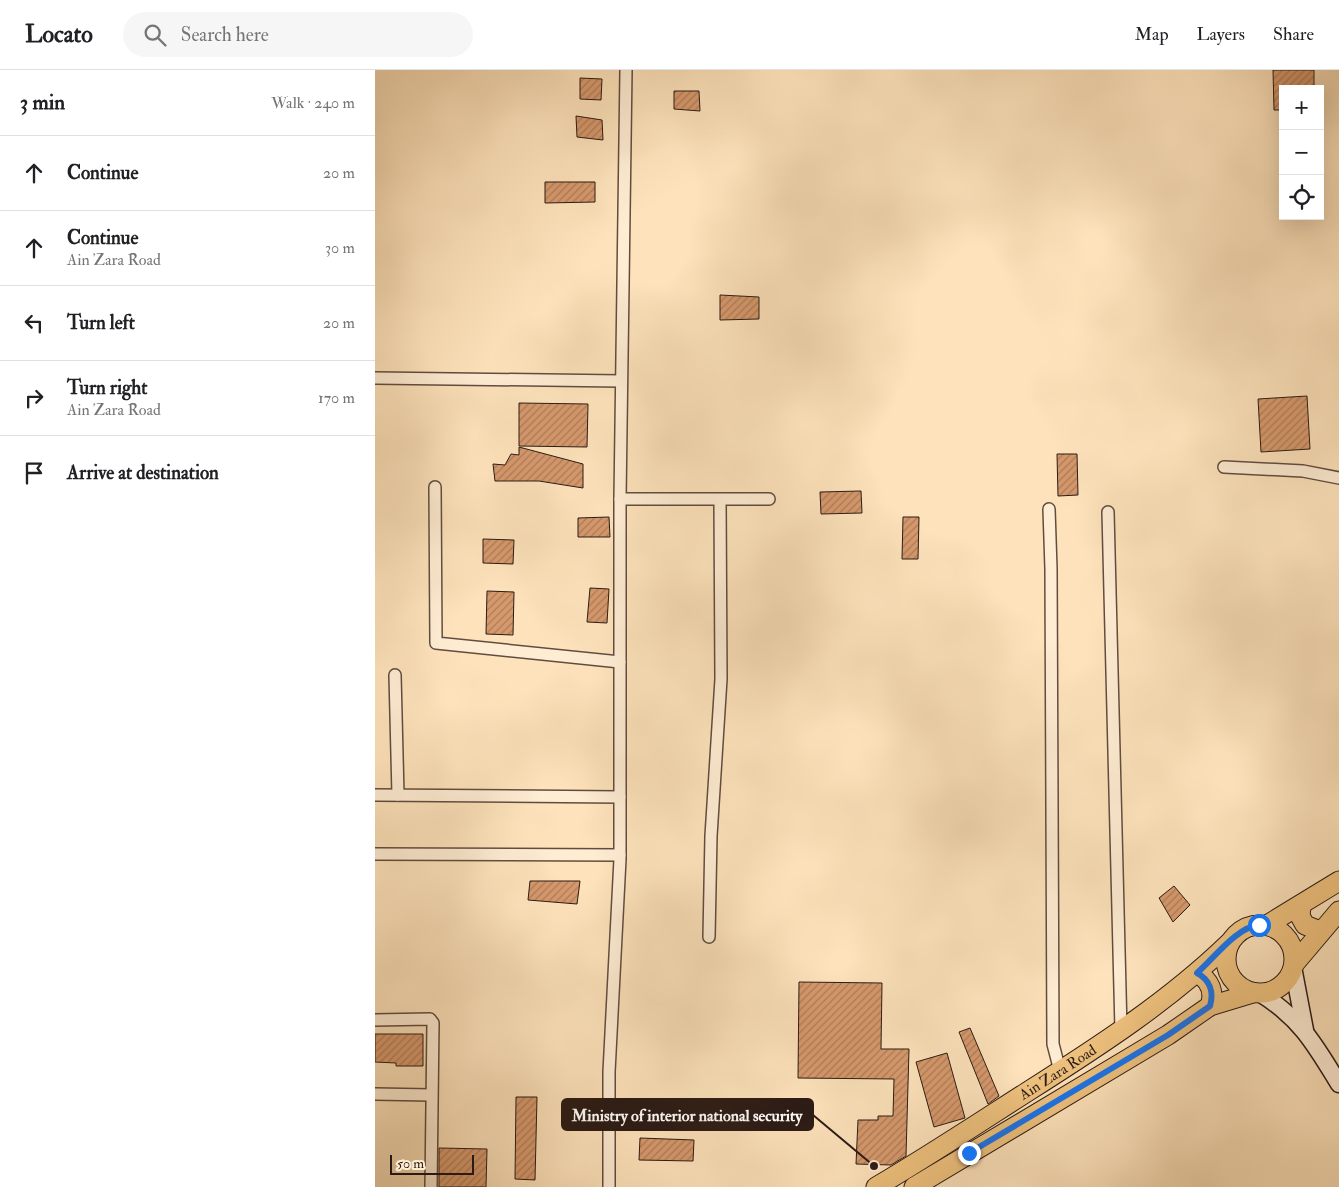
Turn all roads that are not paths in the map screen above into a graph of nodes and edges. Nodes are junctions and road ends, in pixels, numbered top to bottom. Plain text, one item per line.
1 (626, 70) edge
2 (375, 378) edge
3 (621, 381) junction
4 (1224, 467) dead end
5 (1339, 478) edge
6 (435, 487) dead end
7 (620, 499) junction
8 (769, 499) dead end
9 (721, 500) junction
10 (1049, 509) dead end
11 (1108, 512) dead end
12 (620, 662) junction
13 (395, 675) dead end
14 (375, 795) edge
15 (398, 796) junction
16 (620, 797) junction
17 (375, 854) edge
18 (620, 855) junction
19 (1339, 881) edge
20 (1301, 906) junction
21 (1339, 911) edge
22 (1267, 925) junction
23 (1320, 931) junction
24 (709, 937) dead end
25 (1229, 943) junction
26 (1294, 965) junction
27 (1197, 973) junction
28 (1257, 993) junction
29 (1210, 1006) junction
30 (375, 1020) edge
31 (1121, 1030) junction
32 (1305, 1030) junction
33 (1061, 1071) junction
34 (1339, 1084) edge
35 (375, 1094) edge
36 (431, 1095) junction
37 (431, 1187) edge
38 (609, 1187) edge
39 (876, 1187) edge
40 (914, 1187) edge

1 - 3 street
2 - 3 street
3 - 7 street
4 - 5 street
6 - 12 street
7 - 9 street
7 - 12 street
8 - 9 street
9 - 24 street
10 - 33 street
11 - 31 street
12 - 16 street
13 - 15 street
14 - 15 street
15 - 16 street
16 - 18 street
17 - 18 street
18 - 38 street
19 - 20 main road
20 - 22 main road
20 - 23 main road
21 - 23 main road
22 - 25 main road
22 - 26 main road
23 - 26 main road
25 - 27 main road, Ain Zara Road
25 - 28 main road
26 - 28 main road
26 - 32 main road
27 - 29 main road
27 - 31 main road, Ain Zara Road
28 - 29 main road, Ain Zara Road
28 - 32 main road
29 - 40 main road, Ain Zara Road
30 - 36 street
31 - 33 main road, Ain Zara Road
32 - 34 main road
33 - 39 main road, Ain Zara Road
35 - 36 street
36 - 37 street

